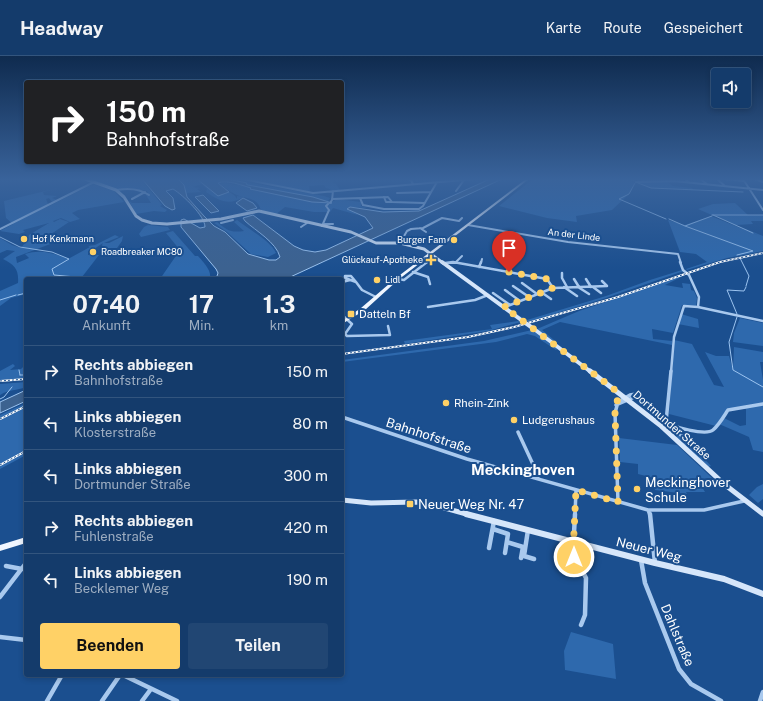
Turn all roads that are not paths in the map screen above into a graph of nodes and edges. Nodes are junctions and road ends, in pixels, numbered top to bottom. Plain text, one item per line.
1 (41, 209) edge
2 (132, 209) edge
3 (328, 209) edge
4 (489, 209) edge
5 (230, 217) junction
6 (462, 218) dead end
7 (221, 223) dead end
8 (307, 223) junction
9 (333, 224) dead end
10 (323, 225) junction
11 (468, 225) junction
12 (301, 228) dead end
13 (420, 228) junction
14 (0, 229) edge
15 (426, 232) dead end
16 (400, 243) junction
17 (431, 253) junction
18 (462, 256) dead end
19 (432, 258) dead end
20 (482, 259) dead end
21 (456, 262) junction
22 (445, 263) junction
23 (488, 264) dead end
24 (479, 266) junction
25 (499, 266) dead end
26 (486, 268) junction
27 (511, 268) dead end
28 (498, 270) junction
29 (522, 270) dead end
30 (413, 272) junction
31 (509, 272) junction
32 (562, 273) dead end
33 (521, 274) junction
34 (397, 279) junction
35 (574, 279) dead end
36 (586, 279) dead end
37 (352, 280) junction
38 (602, 281) dead end
39 (344, 282) edge
40 (356, 282) junction
41 (522, 283) dead end
42 (430, 284) dead end
43 (513, 286) dead end
44 (564, 287) junction
45 (567, 287) junction
46 (578, 287) junction
47 (591, 287) junction
48 (553, 288) junction
49 (505, 290) dead end
50 (541, 292) junction
51 (601, 292) dead end
52 (493, 293) dead end
53 (537, 294) junction
54 (589, 294) dead end
55 (488, 295) junction
56 (577, 296) dead end
57 (376, 297) junction
58 (529, 297) junction
59 (551, 299) dead end
60 (520, 301) junction
61 (510, 305) junction
62 (428, 307) dead end
63 (504, 307) junction
64 (698, 307) junction
65 (344, 317) edge
66 (348, 320) junction
67 (763, 321) edge
68 (344, 322) edge
69 (388, 326) dead end
70 (614, 389) junction
71 (627, 398) junction
72 (617, 403) junction
73 (763, 404) edge
74 (344, 418) edge
75 (666, 423) junction
76 (518, 432) dead end
77 (696, 448) dead end
78 (538, 479) junction
79 (576, 490) junction
80 (344, 500) edge
81 (744, 501) junction
82 (618, 502) junction
83 (648, 510) junction
84 (763, 514) edge
85 (494, 521) junction
86 (493, 529) junction
87 (528, 530) junction
88 (24, 541) edge
89 (507, 542) junction
90 (574, 542) junction
91 (524, 547) junction
92 (0, 548) edge
93 (489, 548) dead end
94 (505, 553) dead end
95 (521, 558) dead end
96 (534, 559) dead end
97 (641, 560) junction
98 (655, 563) junction
99 (6, 566) dead end
100 (24, 566) edge
101 (22, 569) junction
102 (763, 594) edge
103 (0, 598) edge
104 (581, 625) dead end
105 (0, 638) edge
106 (24, 640) edge
107 (61, 677) edge
108 (120, 677) edge
109 (126, 677) edge
110 (151, 689) junction
111 (763, 692) edge
112 (47, 701) edge
113 (102, 701) edge
114 (142, 701) edge
115 (177, 701) edge
116 (721, 701) edge
117 (760, 701) edge

1 - 14 street
2 - 5 main road
3 - 10 street
4 - 11 main road
5 - 7 street
5 - 8 main road, Dortmunder Straße
6 - 13 street
8 - 10 main road, Dortmunder Straße
8 - 12 street
9 - 10 street
10 - 16 main road, Dortmunder Straße
11 - 17 main road
11 - 64 street, An der Linde
13 - 15 street
13 - 16 street
16 - 17 main road, Dortmunder Straße
17 - 22 main road, Dortmunder Straße
17 - 34 main road
18 - 21 street
19 - 30 street
20 - 24 street
21 - 22 street
21 - 24 street
22 - 55 main road, Dortmunder Straße
23 - 26 street
24 - 26 street
25 - 28 street
26 - 28 street
27 - 31 street
28 - 31 street
29 - 33 street
30 - 34 street
30 - 42 street
31 - 33 street
32 - 45 street
33 - 48 street
34 - 57 main road
35 - 46 street
36 - 47 street
37 - 39 street
37 - 40 street
37 - 40 street
38 - 47 street
40 - 57 street
41 - 53 street
43 - 58 street
44 - 45 street
44 - 48 street
44 - 56 street
45 - 46 street
46 - 47 street
46 - 54 street
47 - 51 street
48 - 50 street
49 - 60 street
50 - 53 street
50 - 59 street
52 - 61 street
53 - 58 street
55 - 62 street
55 - 63 main road, Dortmunder Straße
57 - 66 main road
58 - 60 street
60 - 61 street
61 - 63 street
63 - 70 main road, Dortmunder Straße, bridge
64 - 67 street
64 - 75 street
65 - 66 street
66 - 68 main road
66 - 69 street
70 - 71 main road, Dortmunder Straße
70 - 72 street
71 - 72 street
71 - 75 street
71 - 81 main road, Dortmunder Straße
72 - 82 street
73 - 75 street
74 - 78 street, Bahnhofstraße
75 - 77 street
76 - 78 street
78 - 79 street, Bahnhofstraße
79 - 82 street, Bahnhofstraße
79 - 90 street
80 - 85 main road, Neuer Weg
81 - 83 street, Bahnhofstraße
81 - 84 main road, Dortmunder Straße
82 - 83 street, Bahnhofstraße
83 - 98 street
85 - 86 street
85 - 87 main road, Neuer Weg
86 - 89 street
86 - 93 street
87 - 90 main road, Neuer Weg
87 - 91 street
88 - 92 main road
89 - 91 street
89 - 94 street
90 - 97 main road, Neuer Weg
90 - 104 street
91 - 95 street
91 - 96 street
97 - 98 main road, Neuer Weg
97 - 116 street, Dahlstraße
98 - 102 main road, Neuer Weg
99 - 101 street
100 - 101 street
101 - 103 street
105 - 106 street
107 - 112 street
108 - 113 street
109 - 110 street
110 - 114 street
110 - 115 street
111 - 117 street

